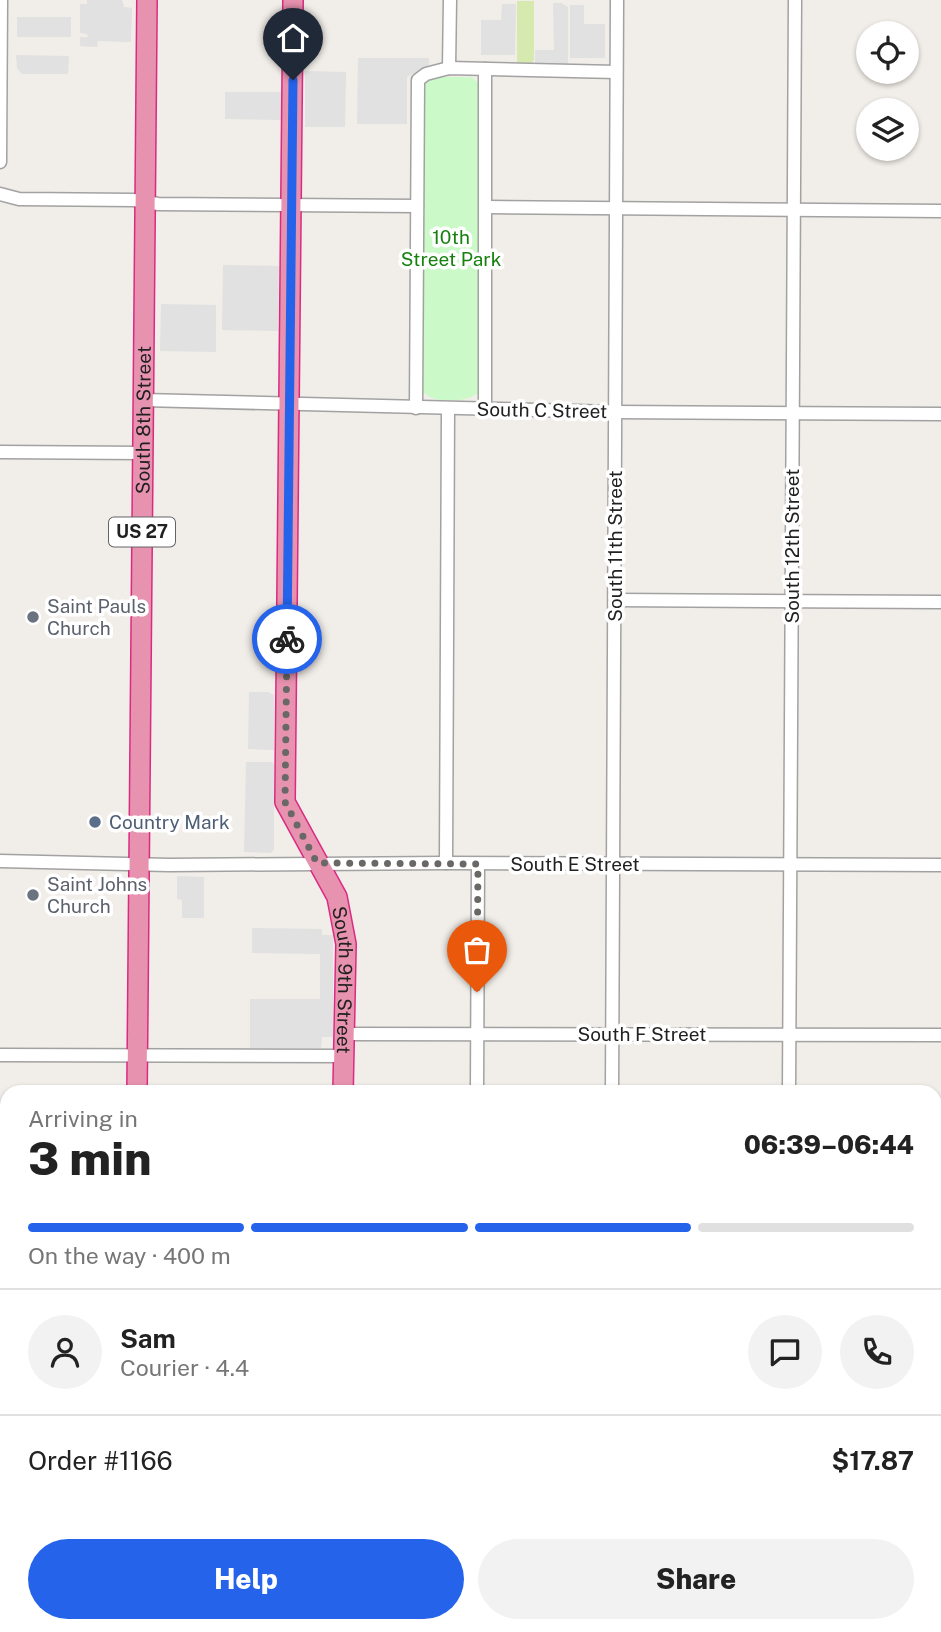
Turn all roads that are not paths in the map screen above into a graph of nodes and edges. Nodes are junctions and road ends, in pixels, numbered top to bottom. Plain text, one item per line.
1 (1, 0) edge
2 (147, 0) edge
3 (293, 0) edge
4 (450, 0) edge
5 (617, 0) edge
6 (795, 0) edge
7 (449, 68) junction
8 (485, 69) junction
9 (616, 72) junction
10 (0, 162) edge
11 (0, 194) edge
12 (145, 202) junction
13 (292, 205) junction
14 (417, 206) junction
15 (486, 207) junction
16 (616, 209) junction
17 (793, 210) junction
18 (941, 211) edge
19 (143, 400) junction
20 (290, 403) junction
21 (416, 408) junction
22 (448, 408) junction
23 (485, 409) junction
24 (615, 412) junction
25 (793, 413) junction
26 (941, 414) edge
27 (0, 452) edge
28 (143, 453) junction
29 (614, 600) junction
30 (792, 601) junction
31 (941, 602) edge
32 (0, 861) edge
33 (139, 863) junction
34 (317, 863) junction
35 (446, 863) junction
36 (613, 863) junction
37 (478, 864) junction
38 (790, 864) junction
39 (941, 865) edge
40 (344, 1034) junction
41 (612, 1034) junction
42 (789, 1034) junction
43 (478, 1035) junction
44 (941, 1035) edge
45 (0, 1055) edge
46 (137, 1055) junction
47 (344, 1056) junction
48 (137, 1085) edge
49 (343, 1085) edge
50 (477, 1085) edge
51 (612, 1085) edge
52 (789, 1085) edge

1 - 10 street
2 - 12 highway, South 8th Street / US 27
3 - 13 highway, South 9th Street
4 - 7 street
5 - 9 street, South 11th Street
6 - 17 street, South 12th Street
7 - 8 street
7 - 14 street
8 - 9 street
8 - 15 street
9 - 16 street, South 11th Street
11 - 12 street
12 - 13 street
12 - 19 highway, South 8th Street / US 27
13 - 14 street
13 - 20 highway, South 9th Street
14 - 21 street
15 - 16 street
15 - 23 street
16 - 17 street
16 - 24 street, South 11th Street
17 - 18 street
17 - 25 street, South 12th Street
19 - 20 street, South C Street
19 - 28 highway, South 8th Street / US 27
20 - 21 street, South C Street
20 - 34 highway, South 9th Street
21 - 22 street, South C Street
22 - 23 street, South C Street
22 - 35 street
23 - 24 street, South C Street
24 - 25 street, South C Street
24 - 29 street, South 11th Street
25 - 26 street, South C Street
25 - 30 street, South 12th Street
27 - 28 street
28 - 33 highway, South 8th Street / US 27
29 - 30 street
29 - 36 street, South 11th Street
30 - 31 street
30 - 38 street, South 12th Street
32 - 33 street, South E Street
33 - 34 street, South E Street
33 - 46 highway, South 8th Street / US 27
34 - 35 street, South E Street
34 - 40 highway, South 9th Street
35 - 37 street, South E Street
36 - 37 street, South E Street
36 - 38 street, South E Street
36 - 41 street, South 11th Street
37 - 43 street
38 - 39 street, South E Street
38 - 42 street, South 12th Street
40 - 43 street, South F Street
40 - 47 highway, South 9th Street
41 - 42 street, South F Street
41 - 43 street, South F Street
41 - 51 street, South 11th Street
42 - 44 street, South F Street
42 - 52 street, South 12th Street
43 - 50 street
45 - 46 street
46 - 47 street
46 - 48 highway, South 8th Street / US 27
47 - 49 highway, South 9th Street

